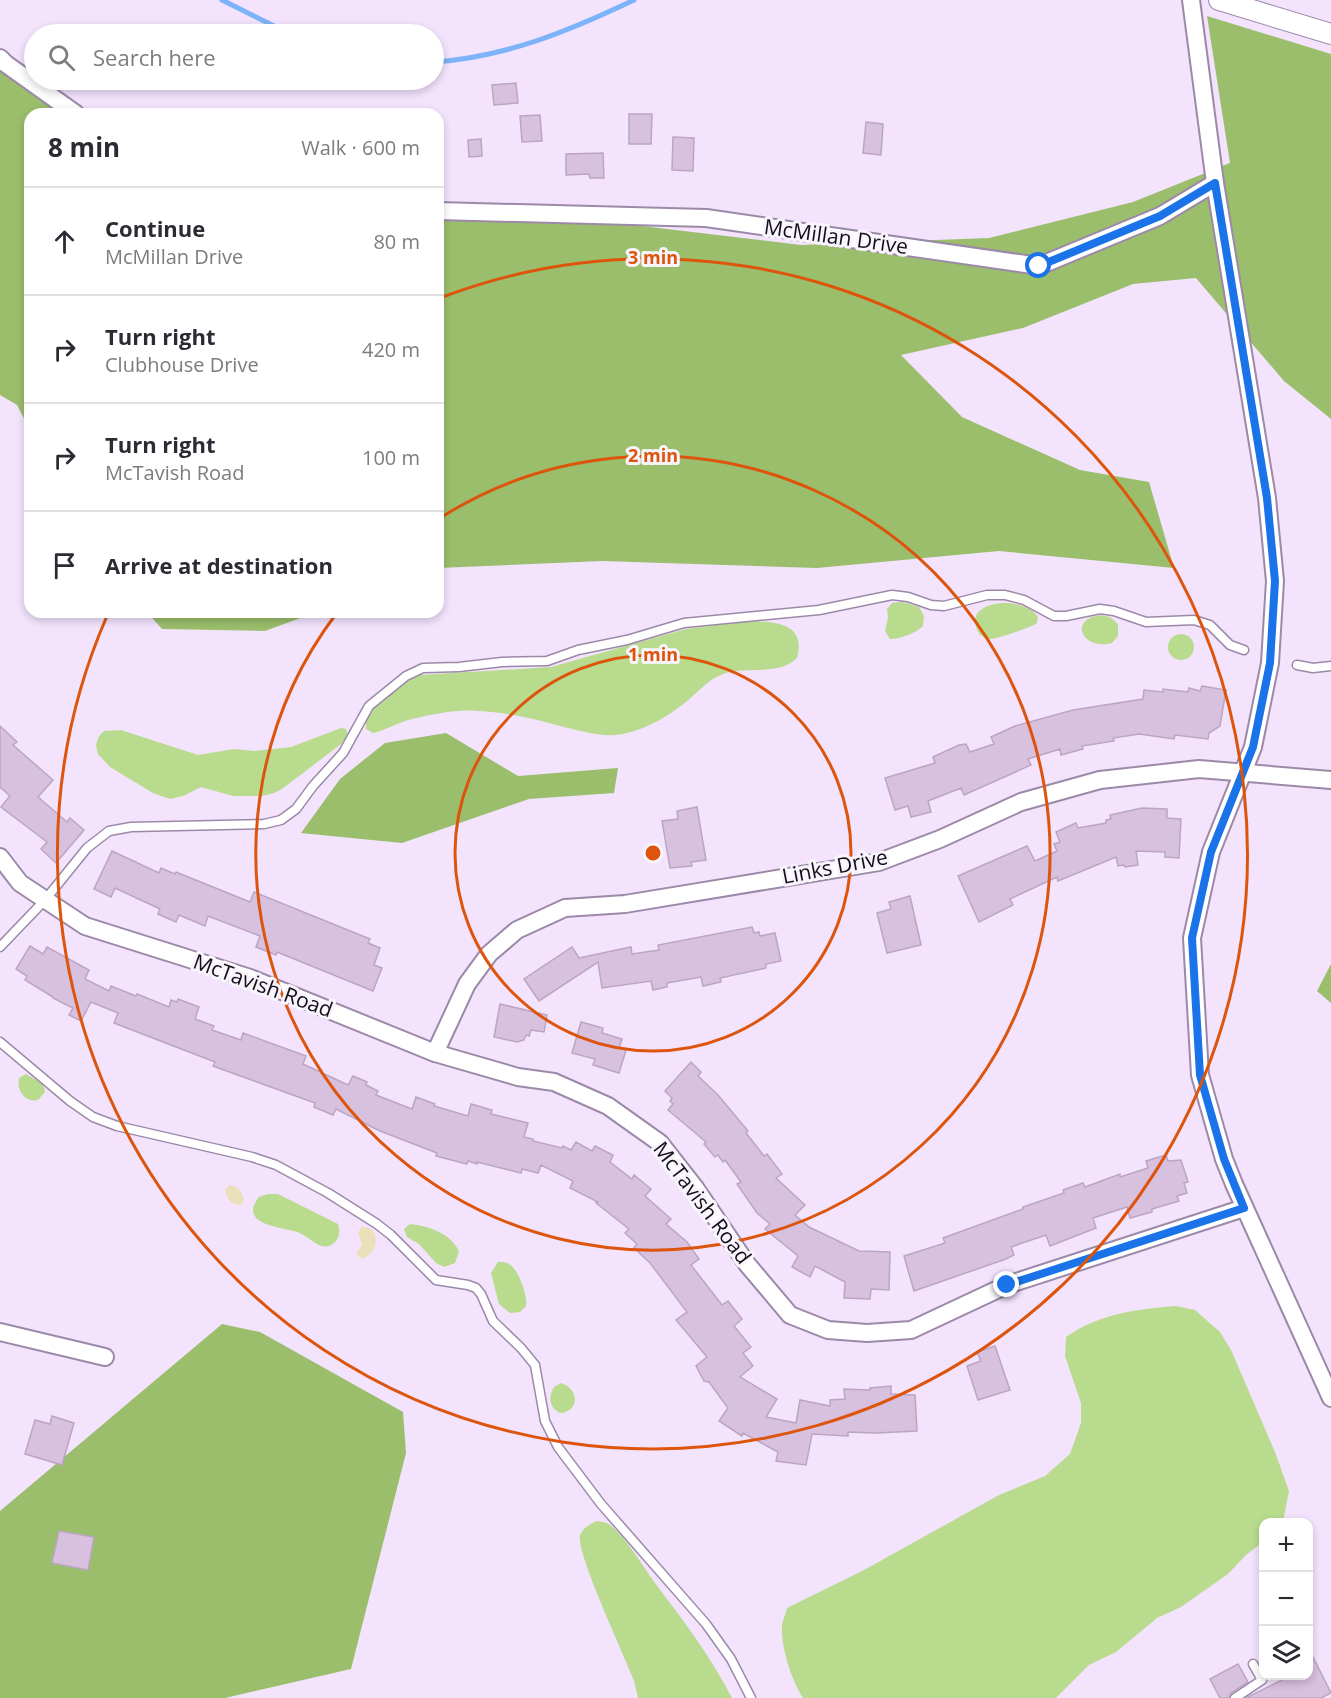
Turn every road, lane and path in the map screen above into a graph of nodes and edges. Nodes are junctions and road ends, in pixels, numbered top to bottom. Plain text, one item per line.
1 (1191, 0) edge
2 (1220, 0) edge
3 (1331, 34) edge
4 (0, 58) edge
5 (24, 77) edge
6 (42, 90) edge
7 (68, 108) edge
8 (1215, 183) junction
9 (444, 211) edge
10 (1244, 650) dead end
11 (1297, 664) dead end
12 (1331, 666) edge
13 (1242, 772) junction
14 (1331, 780) edge
15 (0, 857) edge
16 (45, 900) junction
17 (0, 947) edge
18 (0, 1042) edge
19 (435, 1053) junction
20 (1244, 1208) junction
21 (0, 1332) edge
22 (105, 1357) dead end
23 (1331, 1398) edge
24 (1253, 1664) dead end
25 (751, 1698) edge
26 (1235, 1698) edge

1 - 8 street
2 - 3 street
4 - 5 street
6 - 7 street
8 - 9 street, McMillan Drive
8 - 13 street
10 - 16 lane
11 - 12 lane
13 - 14 street, Links Drive
13 - 19 street, Links Drive
13 - 20 street
15 - 16 street, McTavish Road
16 - 17 lane
16 - 19 street, McTavish Road
18 - 25 lane
19 - 20 street, McTavish Road
20 - 23 street
21 - 22 street
24 - 26 lane

